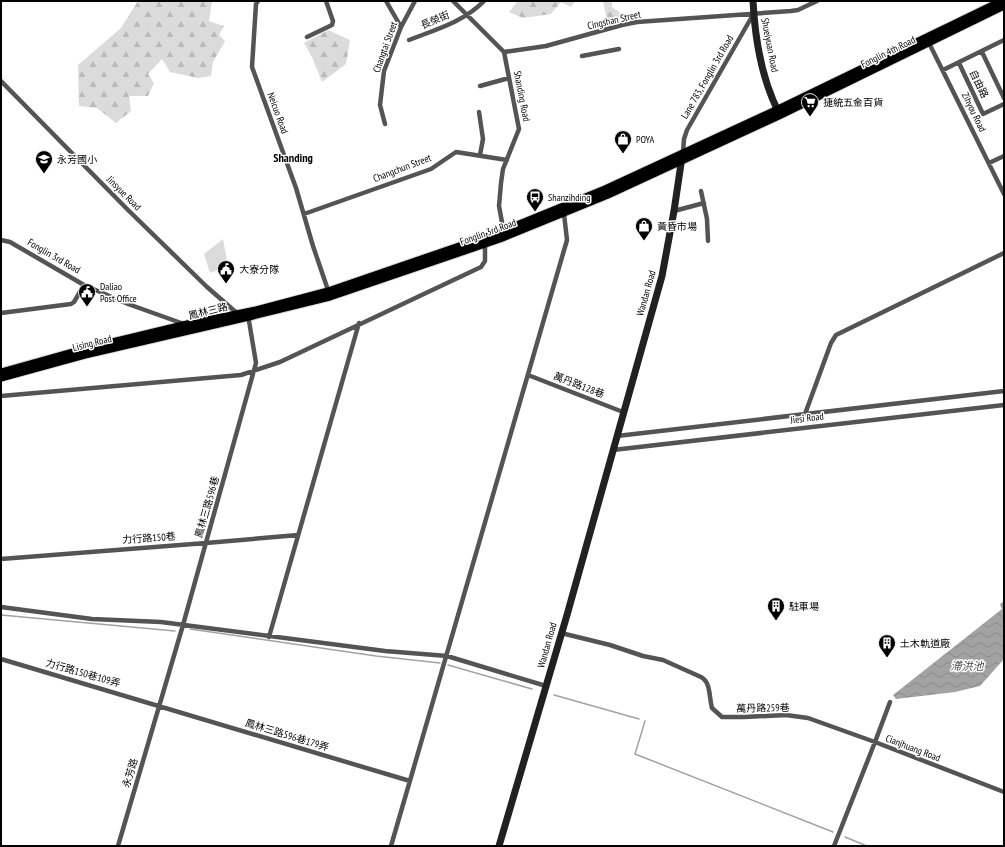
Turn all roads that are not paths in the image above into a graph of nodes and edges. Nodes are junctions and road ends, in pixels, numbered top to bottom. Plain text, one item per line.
1 (258, 1) edge
2 (326, 1) edge
3 (386, 1) edge
4 (415, 1) edge
5 (453, 1) edge
6 (484, 1) edge
7 (753, 1) edge
8 (816, 1) edge
9 (1001, 1) edge
10 (1004, 6) edge
11 (754, 13) junction
12 (467, 15) junction
13 (401, 26) junction
14 (307, 36) dead end
15 (409, 40) dead end
16 (928, 40) junction
17 (1004, 40) edge
18 (619, 49) dead end
19 (504, 52) junction
20 (982, 52) junction
21 (582, 56) dead end
22 (959, 63) junction
23 (943, 70) junction
24 (509, 78) junction
25 (1, 81) edge
26 (480, 86) dead end
27 (1004, 98) edge
28 (1004, 104) edge
29 (479, 112) dead end
30 (779, 112) junction
31 (385, 124) dead end
32 (683, 152) junction
33 (480, 155) junction
34 (1004, 156) edge
35 (506, 160) junction
36 (682, 161) junction
37 (989, 163) junction
38 (702, 191) dead end
39 (1004, 194) edge
40 (704, 204) junction
41 (674, 211) junction
42 (304, 214) junction
43 (564, 214) junction
44 (504, 234) junction
45 (1, 240) edge
46 (708, 241) dead end
47 (485, 244) junction
48 (1004, 253) edge
49 (84, 285) junction
50 (329, 294) junction
51 (1, 313) edge
52 (248, 315) junction
53 (238, 317) junction
54 (360, 323) junction
55 (188, 327) junction
56 (254, 371) junction
57 (1, 372) edge
58 (528, 375) junction
59 (1, 378) edge
60 (1004, 391) edge
61 (1, 396) edge
62 (1004, 405) edge
63 (623, 412) junction
64 (805, 414) junction
65 (617, 436) junction
66 (613, 450) junction
67 (298, 535) junction
68 (206, 543) junction
69 (1, 559) edge
70 (1, 607) edge
71 (183, 625) junction
72 (562, 633) junction
73 (269, 636) junction
74 (447, 656) junction
75 (1, 659) edge
76 (546, 686) junction
77 (890, 702) dead end
78 (159, 706) junction
79 (875, 742) junction
80 (410, 781) junction
81 (1004, 792) edge
82 (118, 846) edge
83 (391, 846) edge
84 (499, 846) edge
85 (834, 846) edge

1 - 42 street, Neicuo Road
2 - 14 street
3 - 13 street
4 - 13 street, Changtai Street
5 - 12 street
6 - 12 street, 長榮街
7 - 11 street, Shueiyuan Road
8 - 11 street, Cingshan Street
9 - 16 main road, Fonglin 4th Road
10 - 16 main road, Fonglin 4th Road
11 - 19 street, Cingshan Street
11 - 30 street, Shueiyuan Road
11 - 32 street, Lane 783, Fonglin 3rd Road
12 - 15 street, 長榮街
12 - 19 street
13 - 31 street, Changtai Street
16 - 23 street, Zihyou Road
16 - 30 main road, Fonglin 4th Road
17 - 20 street
18 - 21 street
19 - 24 street, Shanding Road
20 - 22 street
20 - 27 street
22 - 23 street
22 - 28 street, 自由路
23 - 37 street, Zihyou Road
24 - 26 street
24 - 35 street, Shanding Road
25 - 53 street, Jinsyue Road
29 - 33 street
30 - 32 main road, Fonglin 3rd Road
30 - 36 main road, Fonglin 3rd Road
32 - 36 street, Wandan Road
32 - 44 main road, Fonglin 3rd Road
33 - 35 street, Changchun Street
33 - 42 street, Changchun Street
34 - 37 street
35 - 44 street, Shanding Road
36 - 41 street, Wandan Road
36 - 43 main road, Fonglin 3rd Road
37 - 39 street, Zihyou Road
38 - 40 street
40 - 41 street
40 - 46 street
41 - 63 street, Wandan Road
42 - 50 street, Neicuo Road
43 - 44 main road, Fonglin 3rd Road
43 - 58 street
44 - 47 main road, Fonglin 3rd Road
44 - 50 main road, Fonglin 3rd Road
45 - 49 street, Fonglin 3rd Road
47 - 50 main road, Fonglin 3rd Road
47 - 54 street
48 - 64 street
49 - 51 street
49 - 55 street, Fonglin 3rd Road
50 - 52 main road, Fonglin 3rd Road
52 - 53 main road, Fonglin 3rd Road
52 - 56 street, 鳳林三路596巷
53 - 55 main road, 鳳林三路
54 - 56 street
54 - 67 street
55 - 57 main road, Lising Road
55 - 59 main road, Lising Road
56 - 61 street
56 - 68 street, 鳳林三路596巷
58 - 63 street, 萬丹路128巷
58 - 74 street
60 - 64 street, Jiesi Road
62 - 66 street, Jiesi Road
63 - 65 street, Wandan Road
64 - 65 street, Jiesi Road
65 - 66 street, Wandan Road
66 - 72 street, Wandan Road
67 - 68 street, 力行路150巷
67 - 73 street
68 - 69 street, 力行路150巷
68 - 71 street, 鳳林三路596巷
70 - 71 street
71 - 73 street
71 - 78 street, 鳳林三路596巷
72 - 76 street, Wandan Road
72 - 79 street, 萬丹路259巷
73 - 74 street
74 - 76 street
74 - 80 street
75 - 78 street, 力行路150巷109弄
76 - 84 street, Wandan Road
77 - 79 street
78 - 80 street, 鳳林三路596巷179弄
78 - 82 street, 永芳路
79 - 81 street, Cianjhuang Road
79 - 85 street, Cianjhuang Road
80 - 83 street

